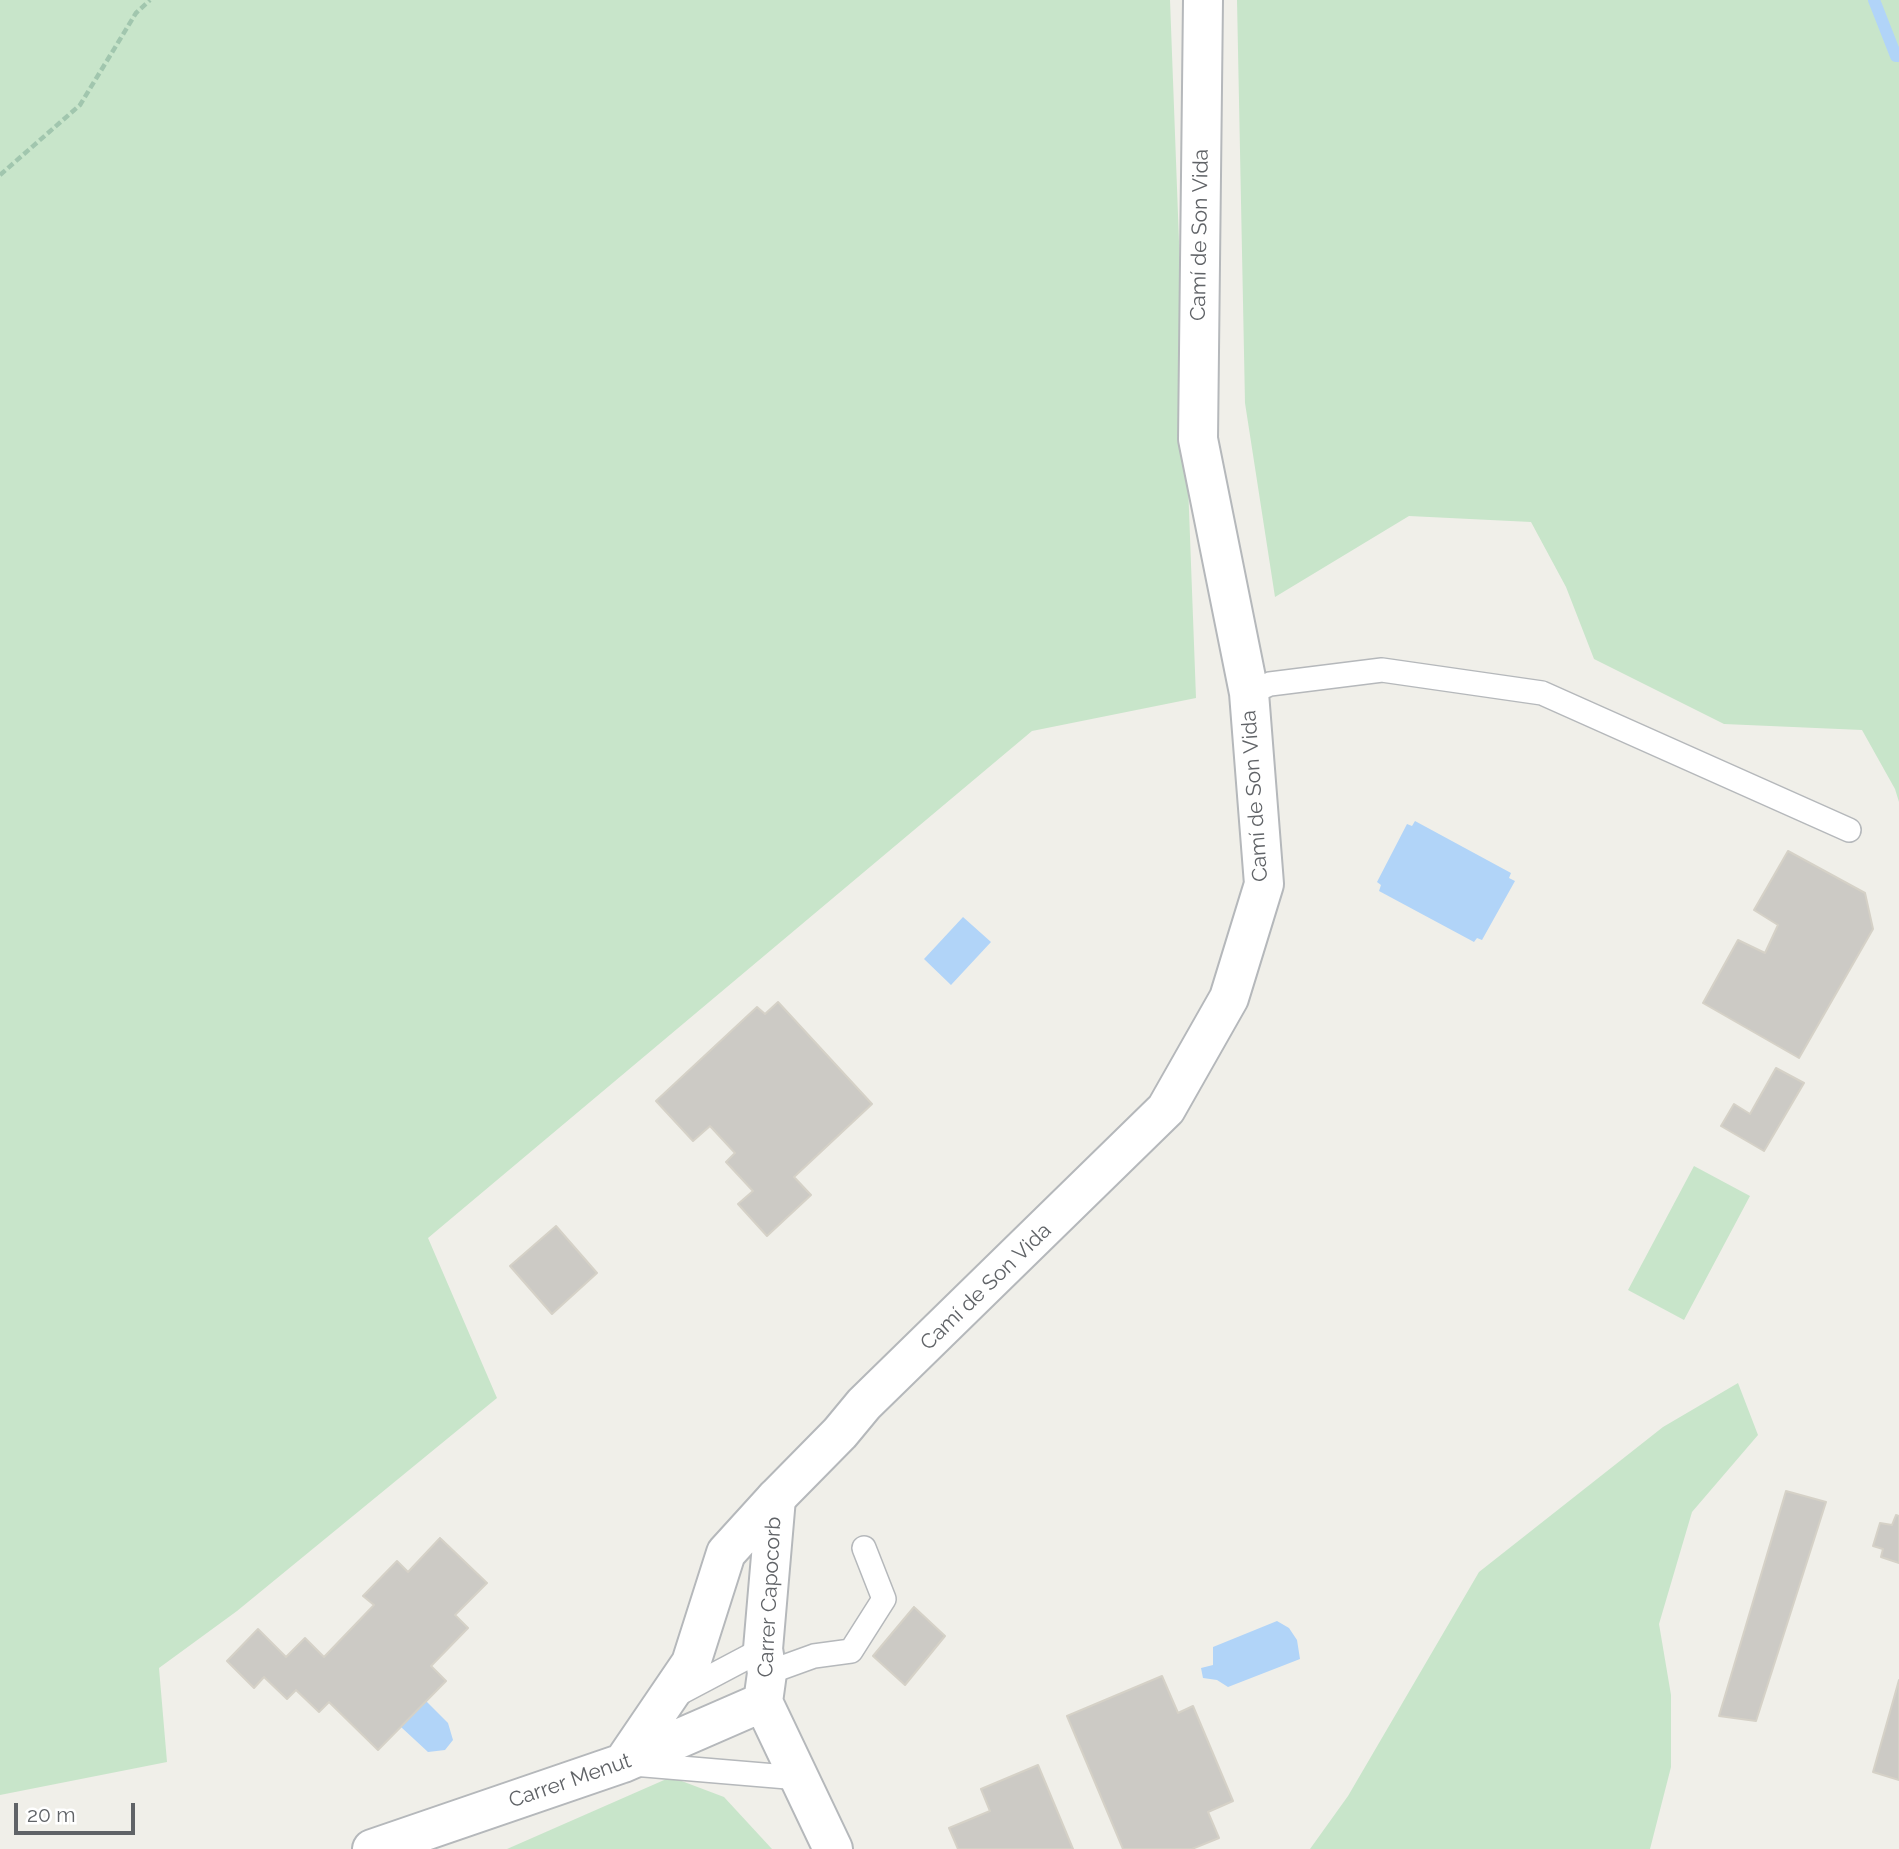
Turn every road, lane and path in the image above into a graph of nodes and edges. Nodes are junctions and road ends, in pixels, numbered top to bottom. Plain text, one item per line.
1 (150, 0) edge
2 (1203, 0) edge
3 (0, 175) edge
4 (1249, 693) junction
5 (1849, 830) dead end
6 (776, 1498) junction
7 (864, 1548) dead end
8 (765, 1675) junction
9 (666, 1701) junction
10 (623, 1763) junction
11 (799, 1778) junction
12 (372, 1849) edge
13 (832, 1849) edge

1 - 3 path
2 - 4 street, Camí de Son Vida
4 - 5 lane
4 - 6 street, Camí de Son Vida
6 - 8 street, Carrer Capocorb
6 - 9 street, Camí de Son Vida
7 - 8 lane
8 - 9 lane
8 - 10 street, Carrer Menut
8 - 11 street, Carrer Capocorb
9 - 10 street, Camí de Son Vida
10 - 11 lane
10 - 12 street, Carrer Menut
11 - 13 street, Carrer Capocorb

